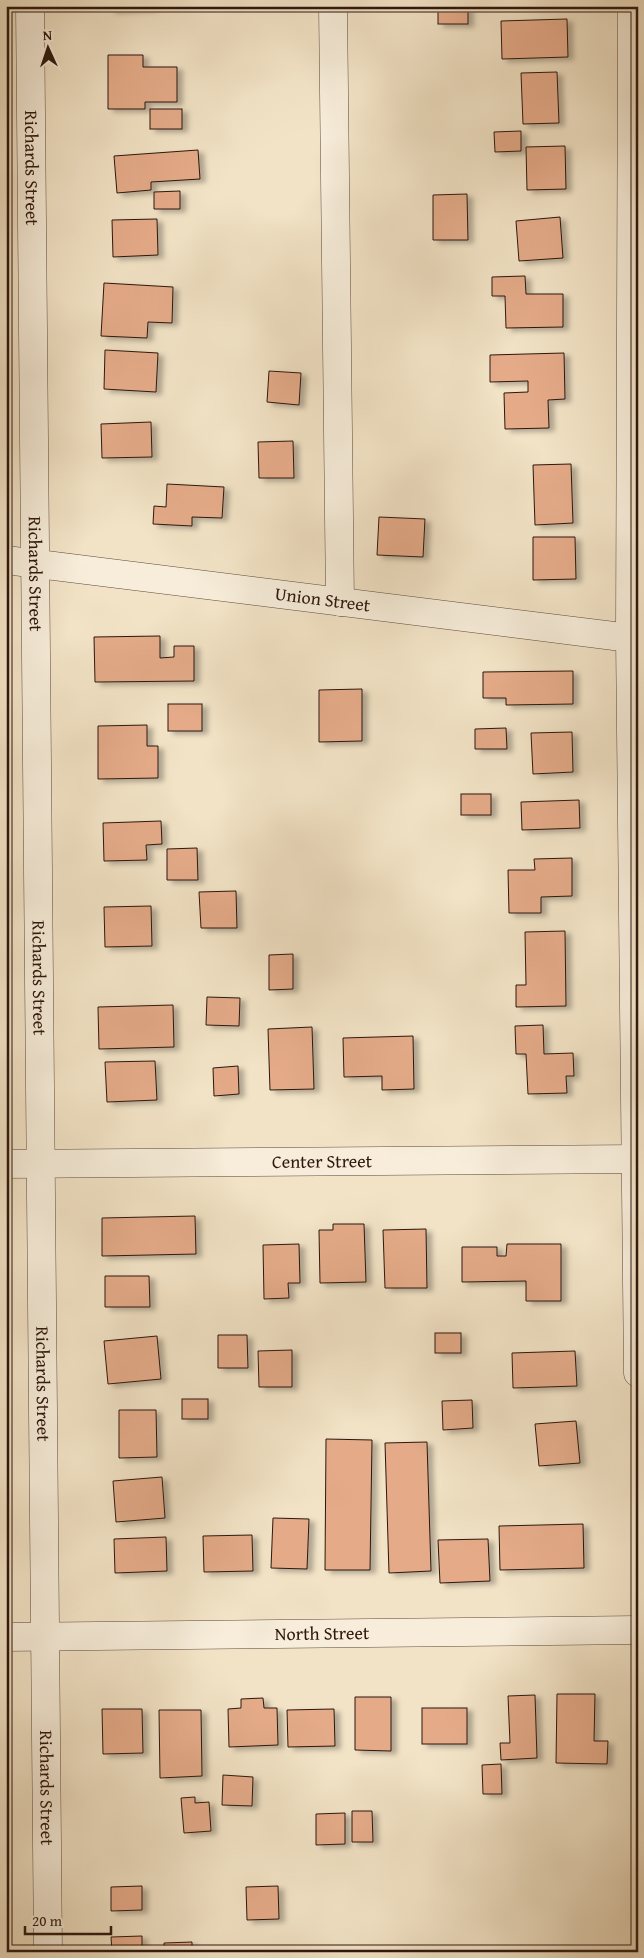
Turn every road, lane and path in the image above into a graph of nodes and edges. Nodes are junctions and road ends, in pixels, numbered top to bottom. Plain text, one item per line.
1 (30, 6) edge
2 (333, 6) edge
3 (632, 6) edge
4 (6, 560) edge
5 (36, 564) junction
6 (340, 602) junction
7 (634, 638) edge
8 (636, 1159) edge
9 (6, 1164) edge
10 (39, 1164) junction
11 (638, 1373) edge
12 (638, 1630) edge
13 (44, 1636) junction
14 (6, 1637) edge
15 (48, 1952) edge

1 - 5 street, Richards Street
2 - 6 street
3 - 7 street
4 - 5 street, Union Street
5 - 6 street, Union Street
5 - 10 street, Richards Street
6 - 7 street, Union Street
7 - 8 street
8 - 10 street, Center Street
8 - 11 street
9 - 10 street, Center Street
10 - 13 street, Richards Street
12 - 13 street, North Street
13 - 14 street, North Street
13 - 15 street, Richards Street

